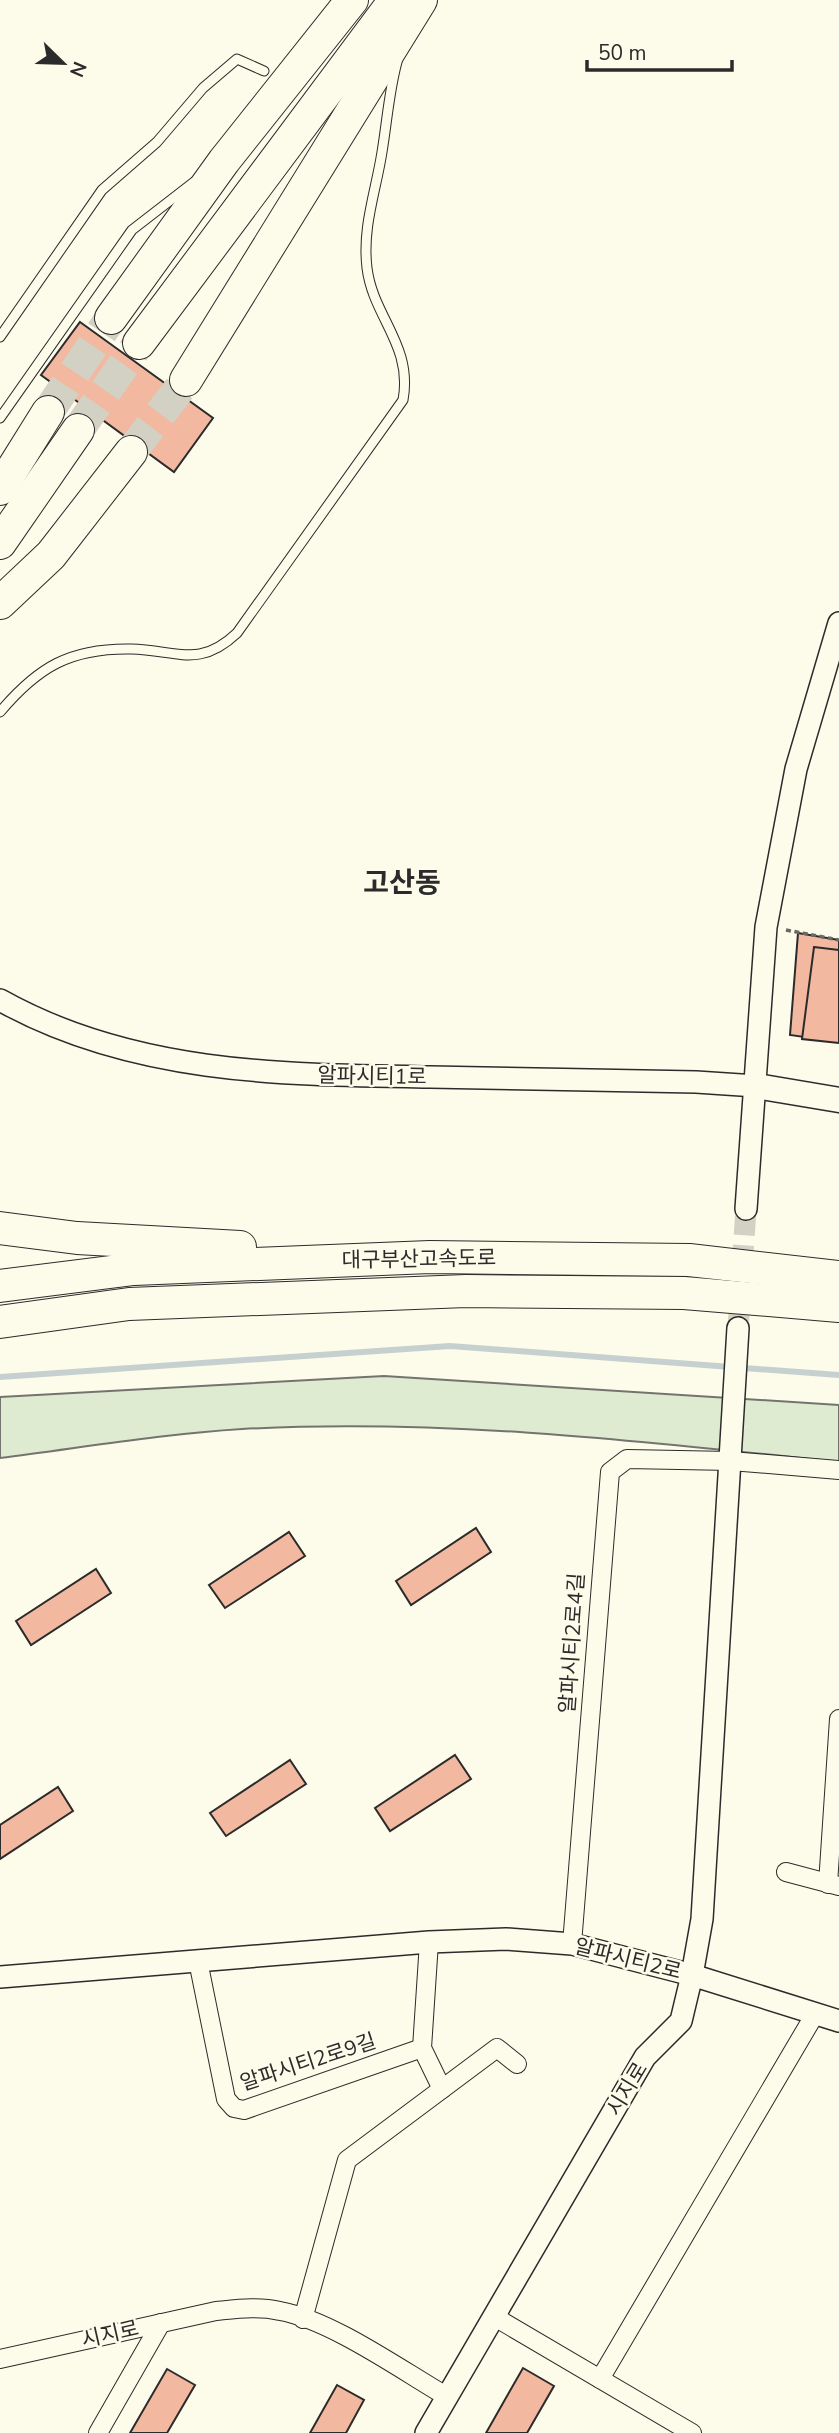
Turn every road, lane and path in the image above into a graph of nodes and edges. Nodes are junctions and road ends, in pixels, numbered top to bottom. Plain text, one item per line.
1 (352, 0) edge
2 (408, 7) edge
3 (264, 71) dead end
4 (224, 161) junction
5 (111, 318) tunnel mouth
6 (0, 337) edge
7 (139, 343) tunnel mouth
8 (186, 380) tunnel mouth
9 (48, 412) tunnel mouth
10 (0, 418) edge
11 (78, 430) tunnel mouth
12 (131, 452) tunnel mouth
13 (0, 489) edge
14 (0, 542) edge
15 (0, 603) edge
16 (839, 623) edge
17 (0, 712) edge
18 (766, 927) junction
19 (839, 940) edge
20 (0, 1000) edge
21 (756, 1086) junction
22 (839, 1101) edge
23 (746, 1209) tunnel mouth
24 (0, 1228) edge
25 (430, 1257) junction
26 (839, 1277) edge
27 (0, 1286) edge
28 (839, 1306) edge
29 (0, 1322) edge
30 (738, 1328) tunnel mouth
31 (732, 1461) junction
32 (839, 1470) edge
33 (839, 1719) edge
34 (837, 1778) edge
35 (786, 1872) dead end
36 (833, 1885) edge
37 (429, 1942) junction
38 (572, 1944) junction
39 (198, 1961) junction
40 (692, 1975) junction
41 (0, 1977) edge
42 (815, 2014) junction
43 (839, 2021) edge
44 (422, 2048) junction
45 (517, 2064) dead end
46 (442, 2089) junction
47 (493, 2316) junction
48 (303, 2319) junction
49 (160, 2323) junction
50 (0, 2359) edge
51 (600, 2379) junction
52 (446, 2396) junction
53 (99, 2433) edge
54 (426, 2433) edge
55 (692, 2433) edge

1 - 4 highway
2 - 7 highway
2 - 8 highway
2 - 17 lane
3 - 6 lane
4 - 5 highway
4 - 10 lane
9 - 13 highway
11 - 14 highway
12 - 15 highway
16 - 18 street
18 - 19 path
18 - 21 street
20 - 21 street, 알파시티1로
21 - 22 main road, 알파시티1로
21 - 23 street
24 - 25 highway
25 - 26 highway, 대구부산고속도로
25 - 27 highway, 대구부산고속도로
28 - 29 highway, 대구부산고속도로
30 - 31 street, 알파시티2로
31 - 32 street, 알파시티2로4길
31 - 38 street, 알파시티2로4길
31 - 40 street, 알파시티2로
33 - 34 street
34 - 36 street
35 - 36 street
37 - 38 street, 알파시티2로
37 - 39 street, 알파시티2로
37 - 44 street
38 - 40 street, 알파시티2로
39 - 41 street, 알파시티2로
39 - 44 street, 알파시티2로9길
40 - 42 street
40 - 47 street, 시지로
42 - 43 street
42 - 51 street
44 - 46 street
45 - 46 street
46 - 48 street
47 - 51 street
47 - 52 street, 시지로
48 - 49 street, 시지로
48 - 52 street, 시지로
49 - 50 street, 시지로
49 - 53 street
51 - 55 street
52 - 54 street, 시지로

